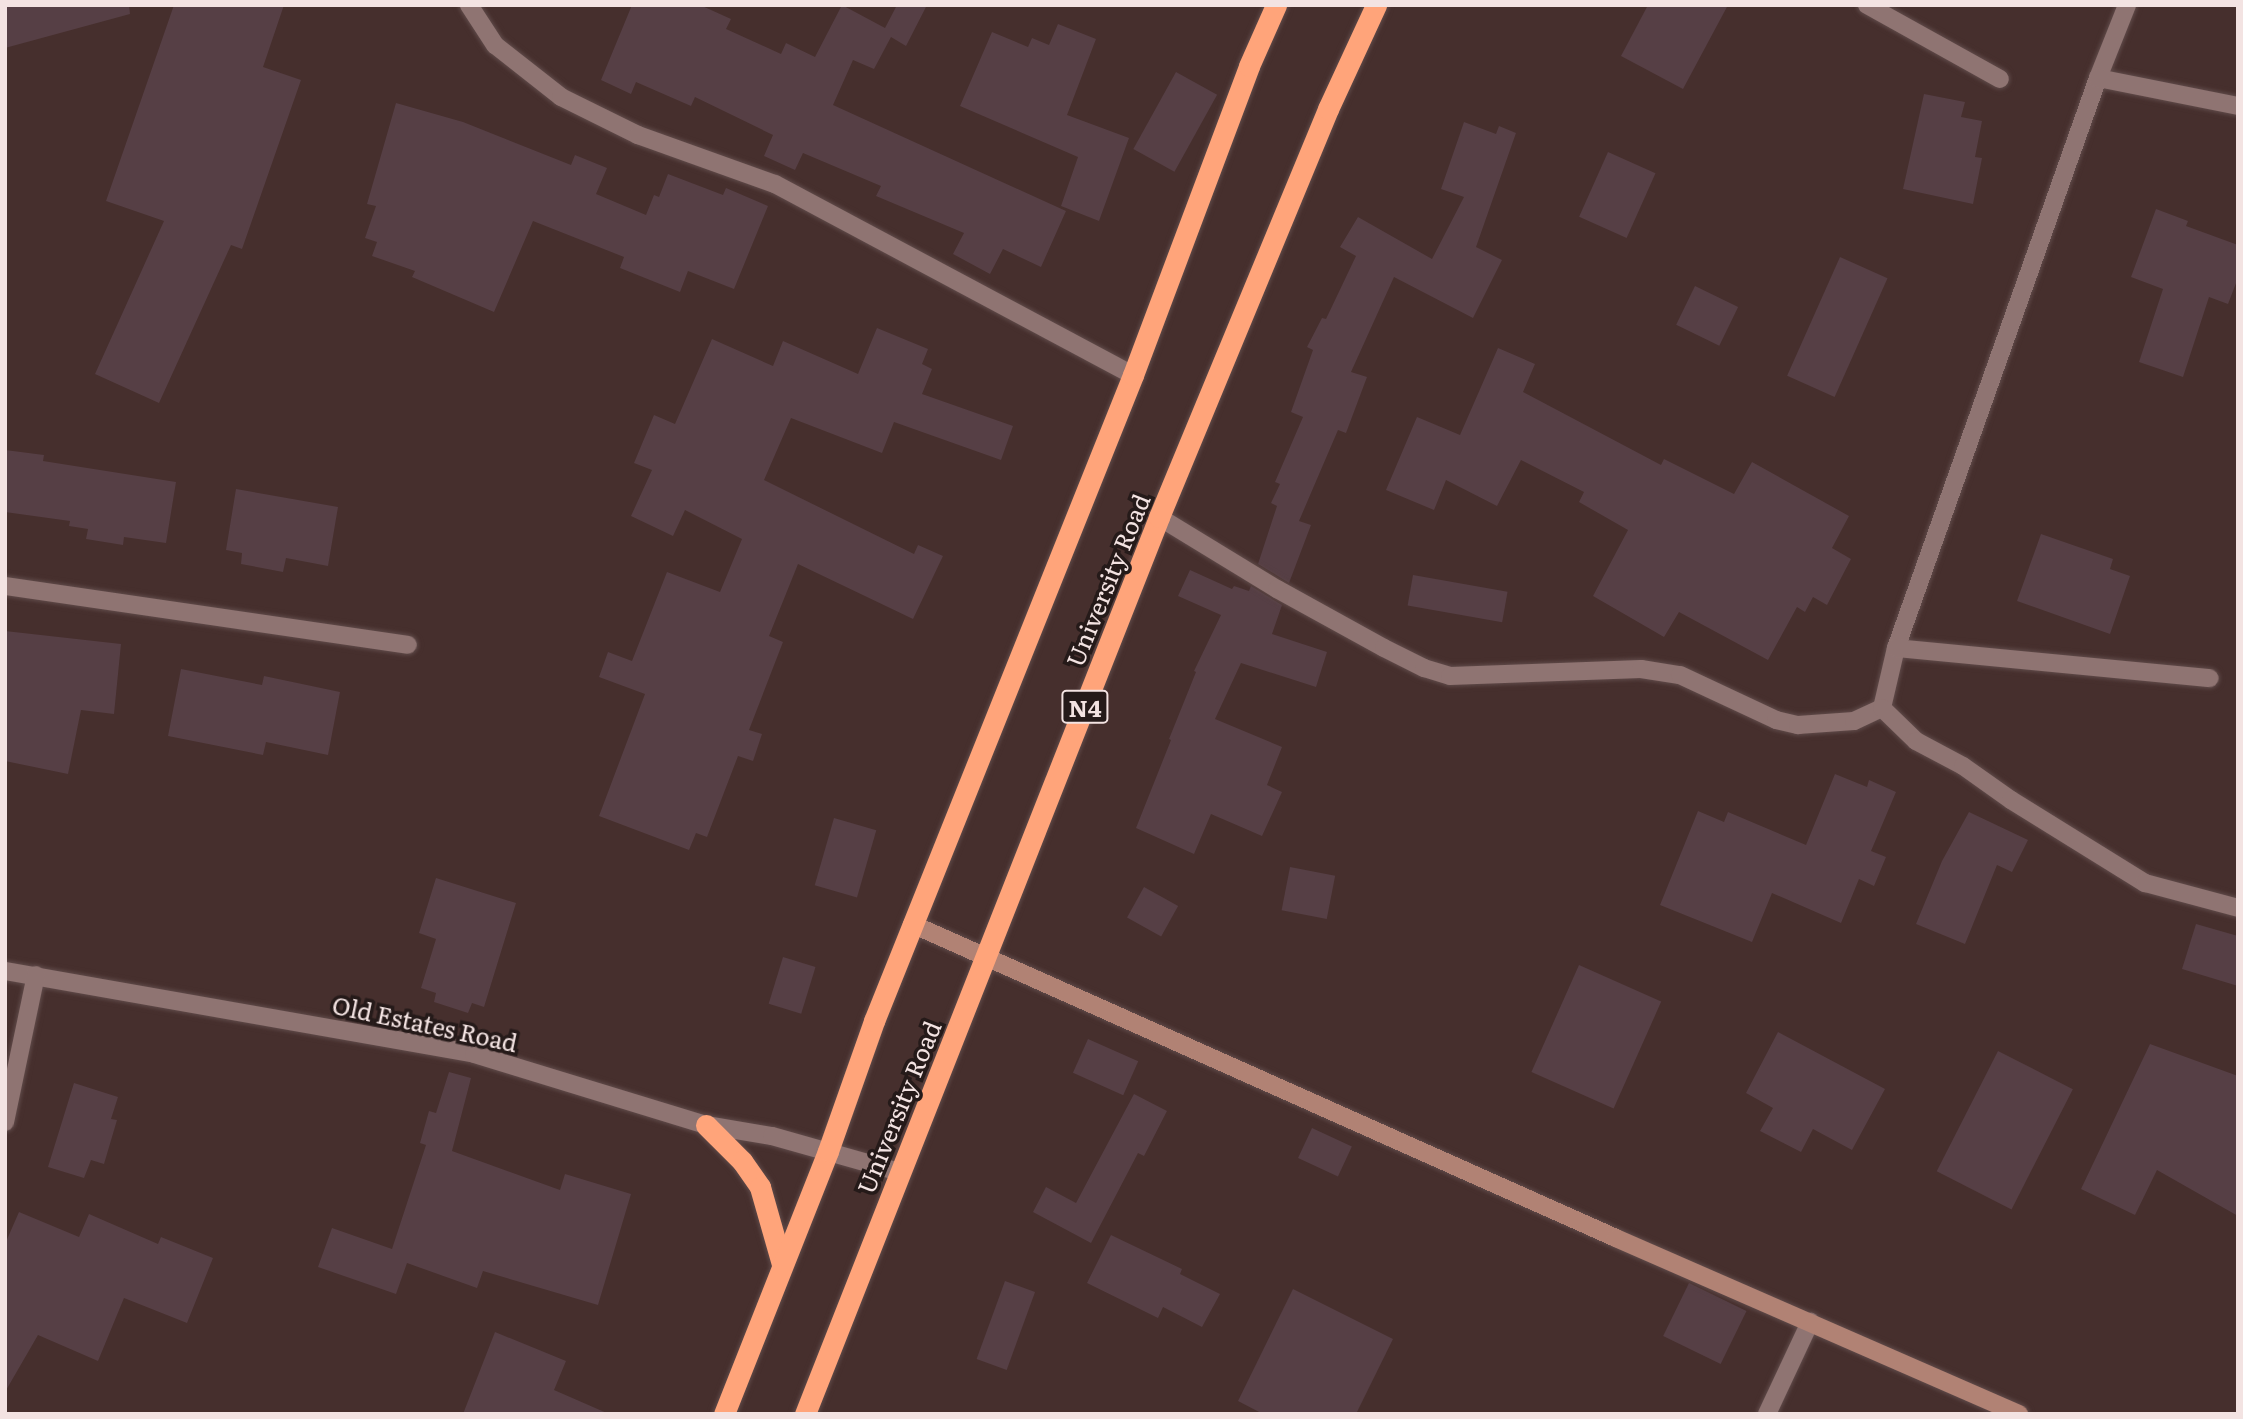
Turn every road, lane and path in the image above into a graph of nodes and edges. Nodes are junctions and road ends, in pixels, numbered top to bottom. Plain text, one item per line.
1 (469, 5) edge
2 (1276, 5) edge
3 (1376, 5) edge
4 (1867, 5) edge
5 (2127, 5) edge
6 (2098, 78) junction
7 (2000, 79) dead end
8 (2238, 106) edge
9 (1133, 375) junction
10 (1159, 517) junction
11 (5, 586) edge
12 (408, 645) dead end
13 (1896, 648) junction
14 (2210, 678) dead end
15 (1882, 708) junction
16 (2238, 908) edge
17 (912, 924) junction
18 (987, 957) junction
19 (5, 971) edge
20 (36, 975) junction
21 (5, 1122) edge
22 (706, 1125) junction
23 (828, 1150) junction
24 (899, 1172) junction
25 (782, 1264) junction
26 (1810, 1322) junction
27 (724, 1414) edge
28 (805, 1414) edge
29 (1767, 1414) edge
30 (2019, 1414) edge

1 - 9 street
2 - 9 highway, University Road
3 - 10 highway, University Road / N4
4 - 7 street
5 - 6 street
6 - 8 street
6 - 13 street
9 - 17 highway, University Road
10 - 15 street
10 - 18 highway, University Road / N4
11 - 12 street
13 - 14 street
13 - 15 street
15 - 16 street
17 - 18 street
17 - 23 highway, University Road
18 - 24 highway, University Road / N4
18 - 26 street
19 - 20 street, Old Estates Road
20 - 21 street
20 - 22 street, Old Estates Road
22 - 23 street, Old Estates Road
22 - 25 highway
23 - 24 street, Old Estates Road
23 - 25 highway, University Road
24 - 28 highway, University Road / N4
25 - 27 highway, University Road
26 - 29 street
26 - 30 street

